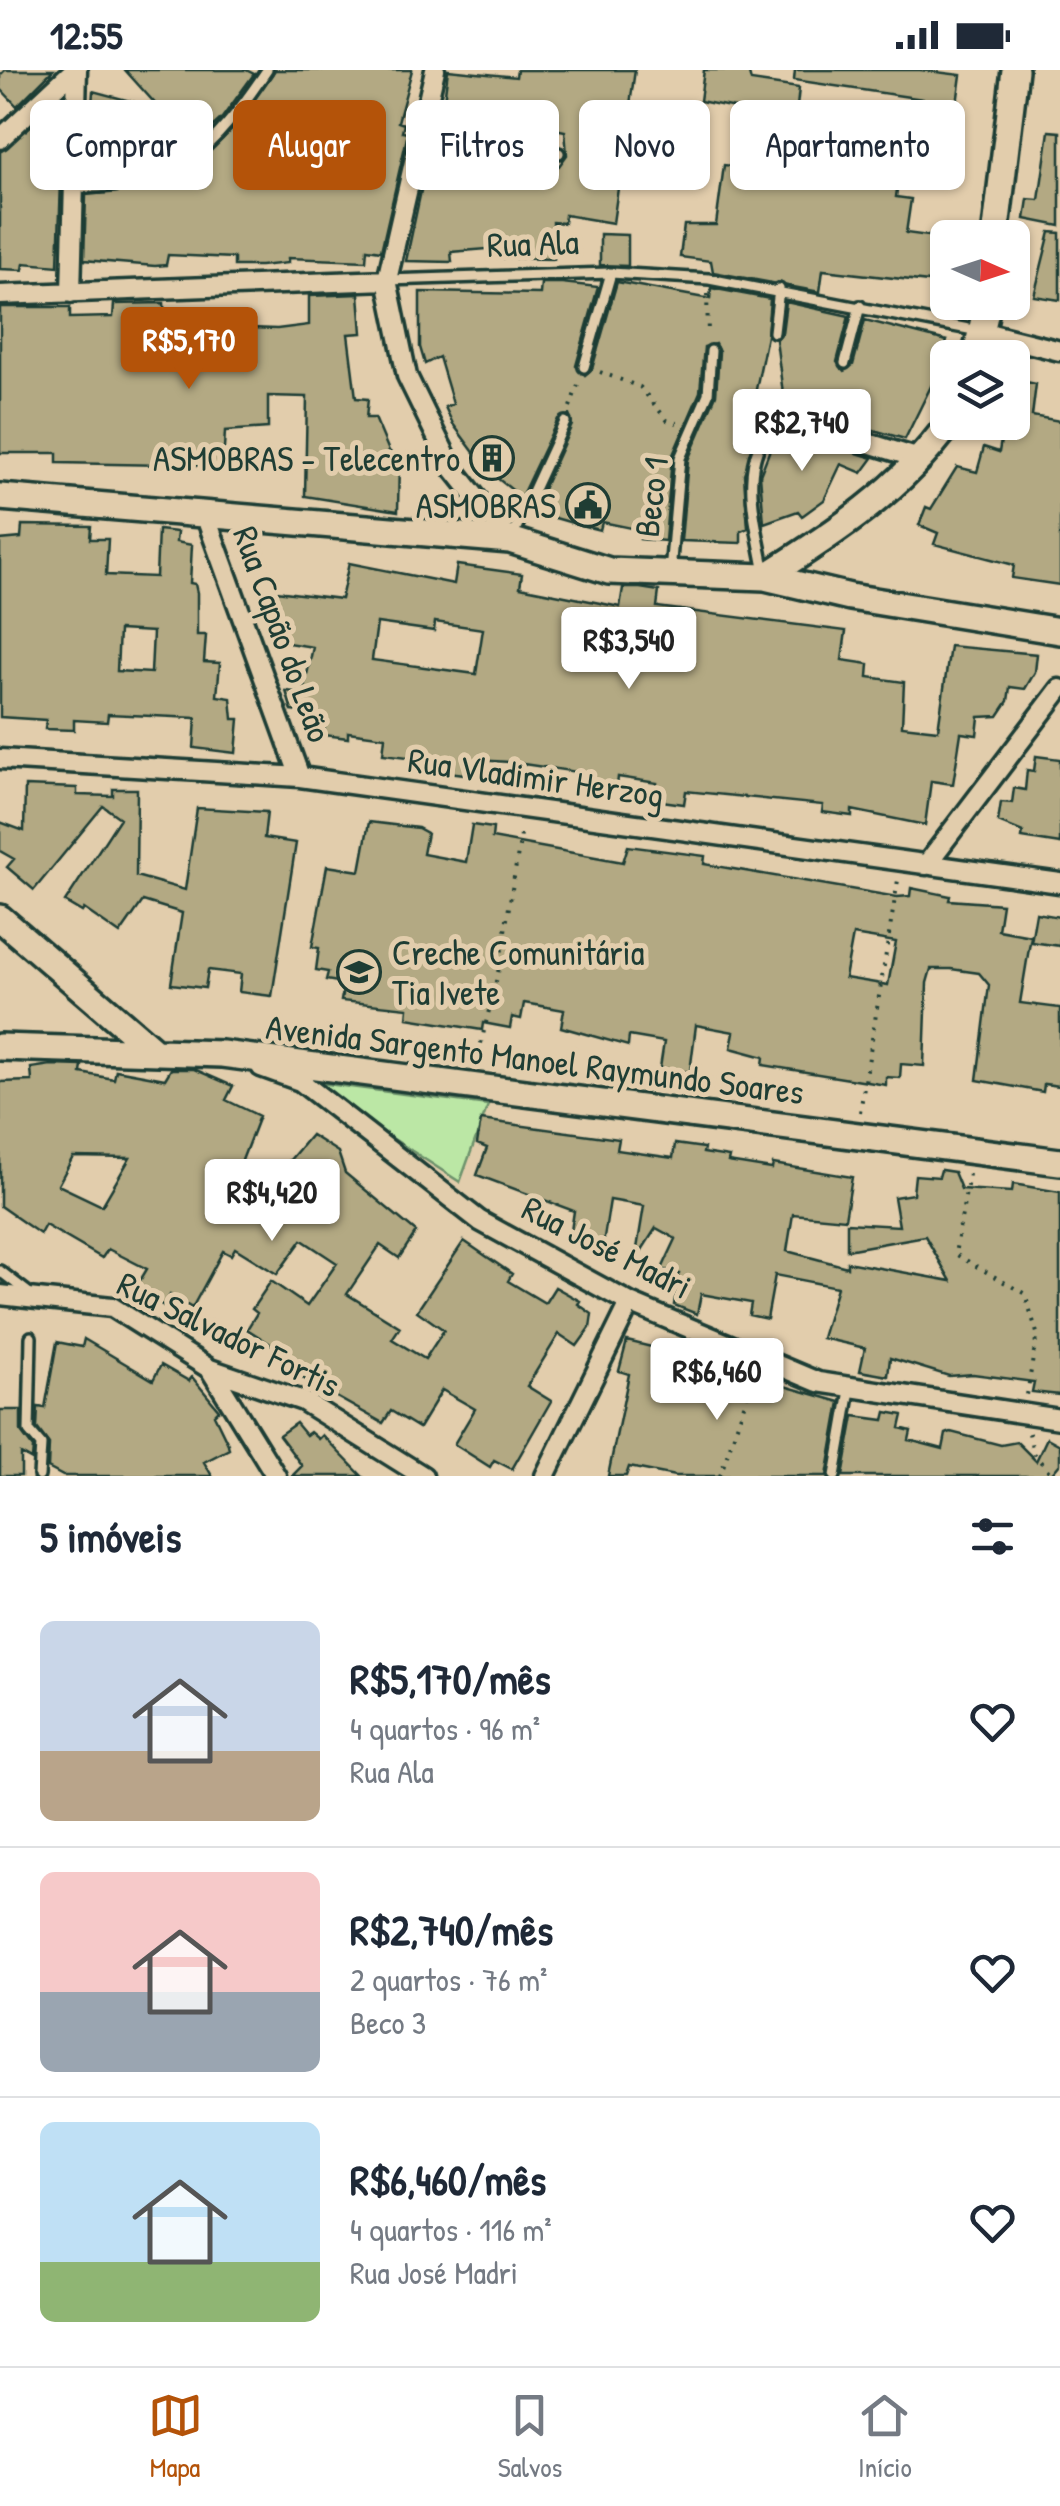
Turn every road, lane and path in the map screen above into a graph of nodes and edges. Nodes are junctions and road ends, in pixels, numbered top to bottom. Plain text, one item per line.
1 (75, 70) edge
2 (267, 70) edge
3 (435, 70) edge
4 (1016, 70) edge
5 (75, 100) edge
6 (427, 100) edge
7 (0, 139) edge
8 (213, 141) edge
9 (74, 190) edge
10 (407, 190) edge
11 (997, 220) edge
12 (611, 274) junction
13 (709, 279) junction
14 (387, 280) junction
15 (779, 289) junction
16 (70, 293) junction
17 (0, 295) edge
18 (860, 306) junction
19 (986, 320) edge
20 (774, 332) dead end
21 (984, 332) junction
22 (981, 340) edge
23 (1060, 350) edge
24 (711, 351) joint
25 (844, 362) dead end
26 (584, 367) junction
27 (565, 422) joint
28 (776, 422) joint
29 (691, 427) junction
30 (937, 440) edge
31 (922, 460) junction
32 (0, 498) edge
33 (204, 512) junction
34 (510, 540) junction
35 (670, 575) junction
36 (765, 576) junction
37 (1060, 631) edge
38 (1060, 689) edge
39 (0, 759) edge
40 (300, 777) junction
41 (526, 807) junction
42 (901, 862) junction
43 (926, 864) junction
44 (1060, 883) edge
45 (0, 918) edge
46 (0, 1047) edge
47 (154, 1051) junction
48 (222, 1054) junction
49 (472, 1084) junction
50 (865, 1084) dead end
51 (973, 1151) junction
52 (1060, 1162) edge
53 (0, 1270) edge
54 (0, 1295) edge
55 (32, 1296) junction
56 (630, 1303) junction
57 (31, 1336) dead end
58 (759, 1359) junction
59 (210, 1369) junction
60 (850, 1390) junction
61 (1024, 1413) junction
62 (1060, 1419) edge
63 (39, 1476) edge
64 (276, 1476) edge
65 (423, 1476) edge
66 (545, 1476) edge
67 (720, 1476) edge
68 (835, 1476) edge
69 (1053, 1476) edge

1 - 5 street
1 - 7 street
2 - 8 lane
3 - 6 street
4 - 11 street
9 - 16 street
10 - 14 street
12 - 13 lane, Rua Ala
12 - 14 lane, Rua Ala
12 - 26 lane
13 - 15 lane, Rua Ala
13 - 24 path
14 - 16 street, Rua Ala
14 - 34 street
15 - 18 lane, Rua Ala
15 - 20 lane
16 - 17 street, Rua Ala
18 - 21 lane, Rua Ala
18 - 25 lane
19 - 21 street
21 - 22 street
21 - 23 street, Rua Ala
24 - 29 lane, Beco 1
26 - 27 path
26 - 29 path
27 - 34 lane
28 - 31 street
28 - 36 lane
29 - 35 lane, Beco 1
30 - 31 street
31 - 36 street
32 - 33 street
33 - 34 street
33 - 40 street, Rua Capão do Leão
34 - 35 street
35 - 36 street
36 - 37 street
38 - 43 street
39 - 40 street, Rua Vladimir Herzog
40 - 41 street, Rua Vladimir Herzog
41 - 42 street, Rua Vladimir Herzog
41 - 49 path
42 - 43 street, Rua Vladimir Herzog
42 - 50 path
43 - 44 street, Rua Vladimir Herzog
45 - 47 street
46 - 47 street, Avenida Sargento Manoel Raymundo Soares
47 - 48 street, Avenida Sargento Manoel Raymundo Soares
48 - 49 street, Avenida Sargento Manoel Raymundo Soares
48 - 56 street, Rua José Madri
49 - 51 street, Avenida Sargento Manoel Raymundo Soares
51 - 52 street, Avenida Sargento Manoel Raymundo Soares
51 - 61 path
53 - 55 lane
54 - 55 street, Rua Salvador Fortis
55 - 59 street, Rua Salvador Fortis
56 - 58 street, Rua José Madri
56 - 66 street
57 - 63 lane
58 - 60 street, Rua José Madri
58 - 67 path
59 - 64 street
59 - 65 street, Rua Salvador Fortis
60 - 61 street, Rua José Madri
60 - 68 lane
61 - 62 street, Rua José Madri
61 - 69 path

